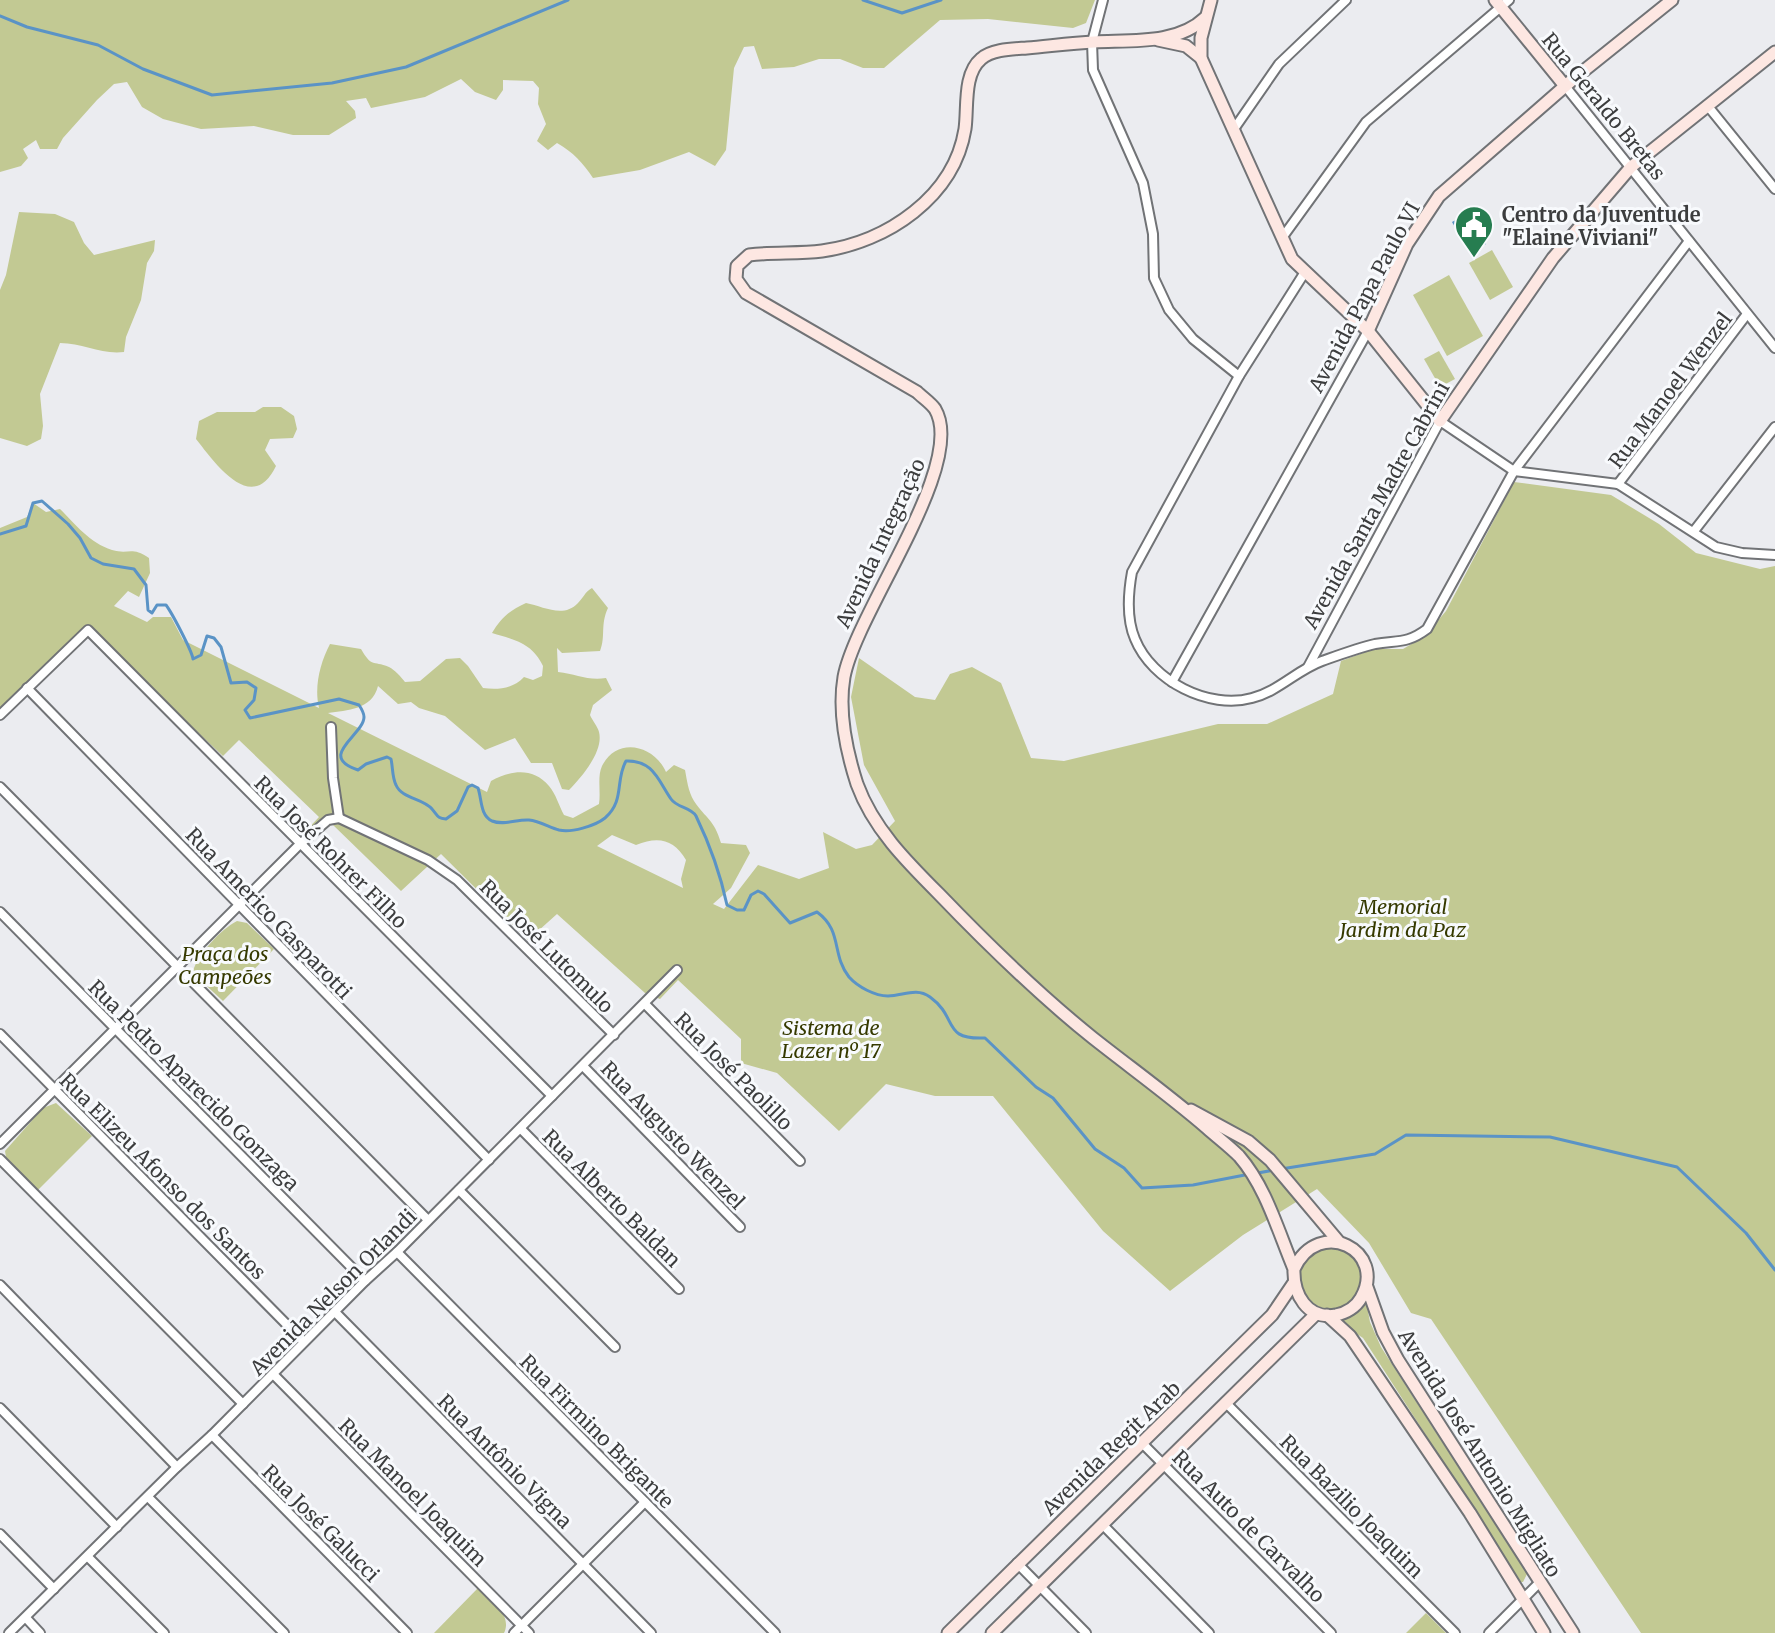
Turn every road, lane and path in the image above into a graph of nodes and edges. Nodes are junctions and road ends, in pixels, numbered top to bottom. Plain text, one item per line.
1 (1103, 0) edge
2 (1211, 0) edge
3 (1346, 0) edge
4 (1672, 0) edge
5 (1502, 2) edge
6 (1205, 18) junction
7 (1154, 39) junction
8 (1092, 42) junction
9 (1775, 52) edge
10 (1201, 58) junction
11 (1565, 86) junction
12 (1707, 105) junction
13 (1234, 129) junction
14 (1631, 167) junction
15 (1775, 189) edge
16 (1282, 238) junction
17 (1689, 241) junction
18 (1305, 272) junction
19 (1747, 314) junction
20 (1368, 331) junction
21 (1775, 348) edge
22 (1239, 376) junction
23 (1440, 421) junction
24 (1775, 427) edge
25 (1514, 471) junction
26 (1618, 484) junction
27 (1694, 531) junction
28 (1775, 555) edge
29 (1308, 667) junction
30 (1172, 682) junction
31 (27, 688) junction
32 (0, 715) edge
33 (331, 727) dead end
34 (0, 787) edge
35 (339, 818) junction
36 (300, 844) junction
37 (239, 905) junction
38 (0, 912) edge
39 (177, 966) junction
40 (677, 970) dead end
41 (645, 1004) junction
42 (115, 1028) junction
43 (0, 1034) edge
44 (614, 1035) junction
45 (583, 1066) junction
46 (55, 1089) junction
47 (552, 1096) junction
48 (1180, 1105) junction
49 (521, 1129) junction
50 (0, 1144) edge
51 (0, 1159) edge
52 (489, 1160) junction
53 (800, 1161) dead end
54 (459, 1190) junction
55 (428, 1220) junction
56 (740, 1227) dead end
57 (1339, 1242) junction
58 (397, 1252) junction
59 (1294, 1269) junction
60 (365, 1281) junction
61 (1293, 1284) junction
62 (0, 1285) edge
63 (1367, 1287) junction
64 (679, 1289) dead end
65 (335, 1312) junction
66 (1321, 1315) junction
67 (303, 1341) junction
68 (615, 1347) dead end
69 (273, 1374) junction
70 (1225, 1402) junction
71 (243, 1404) junction
72 (0, 1408) edge
73 (212, 1435) junction
74 (1142, 1443) junction
75 (1164, 1463) junction
76 (177, 1467) junction
77 (148, 1497) junction
78 (645, 1502) junction
79 (1102, 1524) junction
80 (117, 1527) junction
81 (0, 1534) edge
82 (88, 1557) junction
83 (1017, 1563) junction
84 (584, 1564) junction
85 (1540, 1582) junction
86 (1039, 1585) junction
87 (54, 1589) junction
88 (1524, 1601) junction
89 (26, 1618) junction
90 (522, 1625) junction
91 (9, 1633) edge
92 (40, 1633) edge
93 (164, 1633) edge
94 (284, 1633) edge
95 (407, 1633) edge
96 (514, 1633) edge
97 (529, 1633) edge
98 (651, 1633) edge
99 (775, 1633) edge
100 (948, 1633) edge
101 (992, 1633) edge
102 (1086, 1633) edge
103 (1209, 1633) edge
104 (1331, 1633) edge
105 (1455, 1633) edge
106 (1489, 1633) edge
107 (1544, 1633) edge
108 (1573, 1633) edge

1 - 8 street
2 - 6 main road
3 - 13 street
4 - 11 main road, Avenida Papa Paulo VI
5 - 11 main road, Rua Geraldo Bretas
5 - 16 street
6 - 7 main road, Avenida Integração
6 - 10 main road
7 - 8 main road, Avenida Integração
7 - 10 main road, Avenida Integração
8 - 22 street
8 - 48 main road, Avenida Integração
9 - 12 main road, Avenida Santa Madre Cabrini
10 - 13 main road
11 - 14 street, Rua Geraldo Bretas
11 - 20 main road, Avenida Papa Paulo VI
12 - 14 main road, Avenida Santa Madre Cabrini
12 - 15 street
13 - 16 main road
14 - 17 street, Rua Geraldo Bretas
14 - 23 main road, Avenida Santa Madre Cabrini
16 - 18 main road
17 - 19 street, Rua Geraldo Bretas
17 - 25 street
18 - 20 main road
18 - 22 street
19 - 21 street, Rua Geraldo Bretas
19 - 26 street, Rua Manoel Wenzel
20 - 23 main road
20 - 30 street, Avenida Papa Paulo VI
22 - 30 street
23 - 25 street
23 - 29 street, Avenida Santa Madre Cabrini
24 - 27 street
25 - 26 street
25 - 29 street
26 - 27 street
27 - 28 street
29 - 30 street
31 - 32 street
31 - 36 street, Rua José Rohrer Filho
31 - 37 street, Rua Americo Gasparotti
33 - 35 street
34 - 39 street
35 - 36 street
35 - 44 street, Rua José Lutomulo
36 - 37 street
36 - 47 street, Rua José Rohrer Filho
37 - 39 street
37 - 52 street, Rua Americo Gasparotti
38 - 42 street, Rua Pedro Aparecido Gonzaga
39 - 42 street
39 - 55 street
40 - 41 street, Avenida Nelson Orlandi
41 - 44 street, Avenida Nelson Orlandi
41 - 53 street, Rua José Paolillo
42 - 46 street
42 - 60 street, Rua Pedro Aparecido Gonzaga
43 - 46 street, Rua Elizeu Afonso dos Santos
44 - 45 street, Avenida Nelson Orlandi
45 - 47 street, Avenida Nelson Orlandi
45 - 56 street, Rua Augusto Wenzel
46 - 50 street
46 - 67 street, Rua Elizeu Afonso dos Santos
47 - 49 street, Avenida Nelson Orlandi
48 - 57 main road, Avenida Integração
48 - 59 main road, Avenida Integração
49 - 52 street, Avenida Nelson Orlandi
49 - 64 street, Rua Alberto Baldan
51 - 71 street
52 - 54 street, Avenida Nelson Orlandi
54 - 55 street, Avenida Nelson Orlandi
54 - 68 street
55 - 58 street, Avenida Nelson Orlandi
57 - 59 main road
57 - 63 main road
58 - 60 street, Avenida Nelson Orlandi
58 - 78 street, Rua Firmino Brigante
59 - 61 main road
60 - 65 street, Avenida Nelson Orlandi
61 - 66 main road
61 - 74 main road, Avenida Regit Arab
62 - 76 street
63 - 66 main road
63 - 85 main road, Avenida José Antonio Migliato
65 - 67 street, Avenida Nelson Orlandi
65 - 84 street, Rua Antônio Vigna
66 - 70 main road
66 - 88 main road, Avenida José Antonio Migliato
67 - 69 street, Avenida Nelson Orlandi
69 - 71 street, Avenida Nelson Orlandi
69 - 90 street, Rua Manoel Joaquim
70 - 75 main road
70 - 105 street, Rua Bazilio Joaquim
71 - 73 street, Avenida Nelson Orlandi
72 - 80 street
73 - 76 street, Avenida Nelson Orlandi
73 - 95 street, Rua José Galucci
74 - 75 street, Rua Auto de Carvalho
74 - 83 main road, Avenida Regit Arab
75 - 79 main road
75 - 104 street, Rua Auto de Carvalho
76 - 77 street, Avenida Nelson Orlandi
77 - 80 street, Avenida Nelson Orlandi
77 - 94 street
78 - 84 street
78 - 99 street, Rua Firmino Brigante
79 - 86 main road
79 - 103 street
80 - 82 street, Avenida Nelson Orlandi
81 - 87 street
82 - 87 street, Avenida Nelson Orlandi
82 - 93 street
83 - 86 street
83 - 100 main road, Avenida Regit Arab
84 - 90 street
84 - 98 street, Rua Antônio Vigna
85 - 88 street
85 - 108 main road, Avenida José Antonio Migliato
86 - 101 main road
86 - 102 street
87 - 89 street, Avenida Nelson Orlandi
88 - 106 street
88 - 107 main road, Avenida José Antonio Migliato
89 - 91 street, Avenida Nelson Orlandi
89 - 92 street
90 - 96 street
90 - 97 street, Rua Manoel Joaquim

